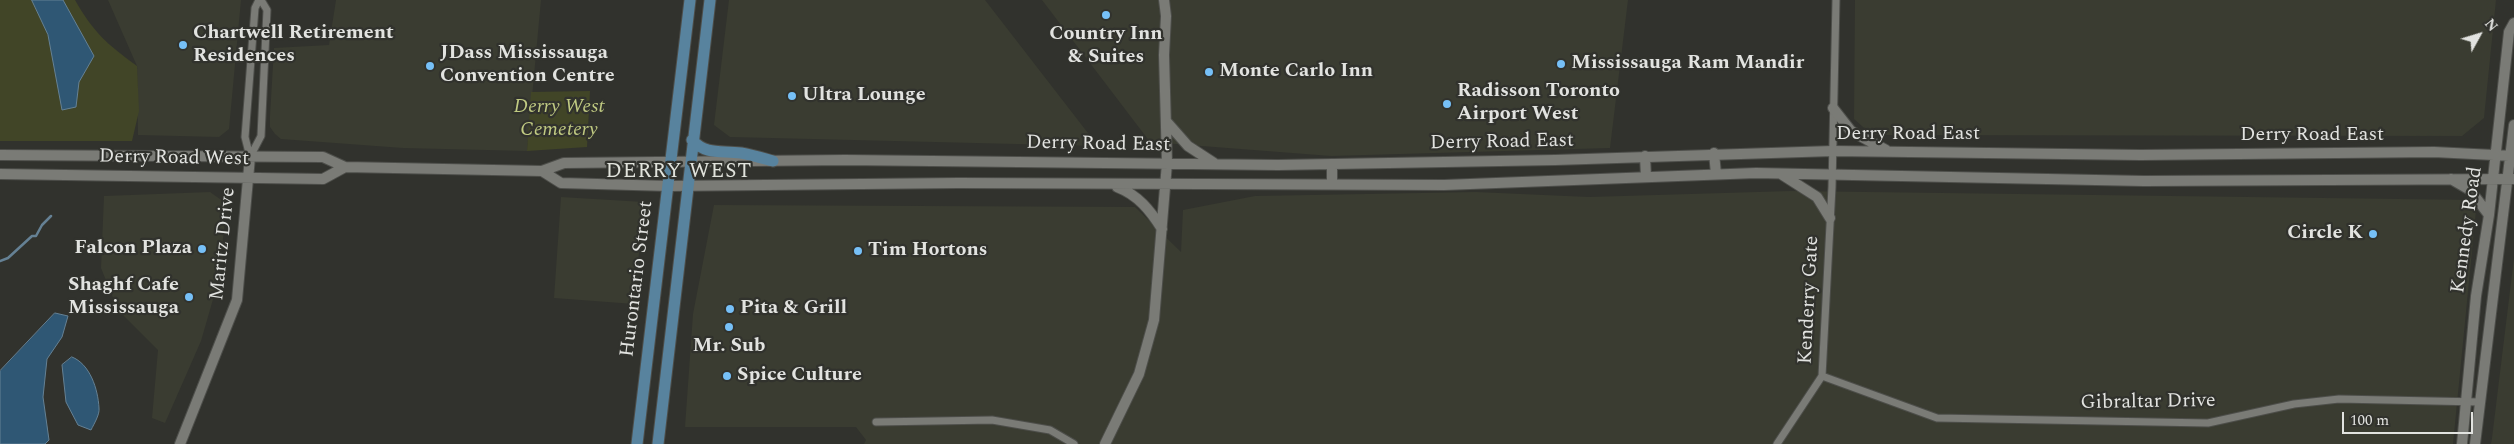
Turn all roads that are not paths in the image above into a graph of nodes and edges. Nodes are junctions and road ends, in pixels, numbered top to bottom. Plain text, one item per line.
1 (260, 0) edge
2 (690, 0) edge
3 (710, 0) edge
4 (1164, 0) edge
5 (1836, 0) edge
6 (2514, 23) edge
7 (1833, 108) junction
8 (1166, 121) junction
9 (2514, 125) edge
10 (692, 140) junction
11 (1833, 151) junction
12 (1889, 152) junction
13 (1714, 153) junction
14 (2496, 154) junction
15 (0, 155) edge
16 (1645, 156) junction
17 (2512, 156) edge
18 (250, 157) junction
19 (773, 161) junction
20 (690, 162) junction
21 (671, 163) junction
22 (1167, 163) junction
23 (1215, 164) junction
24 (1332, 164) junction
25 (1278, 165) junction
26 (345, 167) junction
27 (542, 171) junction
28 (0, 174) edge
29 (1716, 174) junction
30 (1780, 174) junction
31 (1833, 174) junction
32 (1646, 177) junction
33 (249, 178) junction
34 (2450, 178) junction
35 (2493, 178) junction
36 (2511, 178) edge
37 (1111, 184) junction
38 (1278, 184) junction
39 (1332, 184) junction
40 (688, 185) junction
41 (1166, 185) junction
42 (668, 186) junction
43 (2489, 215) junction
44 (1830, 218) junction
45 (1162, 229) junction
46 (1822, 376) junction
47 (2466, 401) junction
48 (2480, 402) junction
49 (876, 422) dead end
50 (180, 444) edge
51 (637, 444) edge
52 (658, 444) edge
53 (1074, 444) edge
54 (1105, 444) edge
55 (1777, 444) edge
56 (2462, 444) edge
57 (2475, 444) edge

1 - 18 street
1 - 18 street
2 - 21 main road, Hurontario Street
3 - 10 main road, Hurontario Street
4 - 8 main road
5 - 7 street, Kenderry Gate
6 - 14 main road, Kennedy Road
7 - 11 street, Kenderry Gate
7 - 12 main road
8 - 22 main road
8 - 23 main road
9 - 17 main road, Kennedy Road
10 - 19 main road
10 - 20 main road, Hurontario Street
11 - 12 main road, Derry Road East
11 - 13 main road, Derry Road East
11 - 31 street, Kenderry Gate
12 - 14 main road, Derry Road East
13 - 16 main road, Derry Road East
13 - 29 main road
14 - 17 main road, Derry Road East
14 - 35 main road, Kennedy Road
15 - 18 main road, Derry Road West
16 - 24 main road, Derry Road East
16 - 32 main road
17 - 36 main road, Kennedy Road
18 - 26 main road, Derry Road West
18 - 33 main road, Maritz Drive
19 - 20 main road, Derry Road East
19 - 22 main road, Derry Road East
20 - 21 main road, Derry Road East
20 - 40 main road, Hurontario Street
21 - 27 main road, Derry Road West
21 - 42 main road, Hurontario Street
22 - 23 main road, Derry Road East
22 - 41 main road
23 - 25 main road, Derry Road East
24 - 25 main road, Derry Road East
24 - 39 main road
25 - 38 main road
26 - 27 main road, Derry Road West
26 - 33 main road, Derry Road West
27 - 42 main road, Derry Road West
28 - 33 main road, Derry Road West
29 - 30 main road, Derry Road East
29 - 32 main road, Derry Road East
30 - 31 main road, Derry Road East
30 - 44 main road
31 - 34 main road, Derry Road East
31 - 44 street, Kenderry Gate
32 - 39 main road, Derry Road East
33 - 50 main road, Maritz Drive
34 - 35 main road, Derry Road East
34 - 43 main road
35 - 36 main road, Derry Road East
35 - 43 main road, Kennedy Road
36 - 48 main road, Kennedy Road
37 - 40 main road, Derry Road East
37 - 41 main road, Derry Road East
37 - 45 main road
38 - 39 main road, Derry Road East
38 - 41 main road, Derry Road East
40 - 42 main road, Derry Road West
40 - 52 main road, Hurontario Street
41 - 45 main road
42 - 51 main road, Hurontario Street
43 - 47 main road, Kennedy Road
44 - 46 street, Kenderry Gate
45 - 54 main road
46 - 47 street, Gibraltar Drive
46 - 55 street, Kenderry Gate
47 - 48 street, Gibraltar Drive
47 - 56 main road, Kennedy Road
48 - 57 main road, Kennedy Road
49 - 53 street

